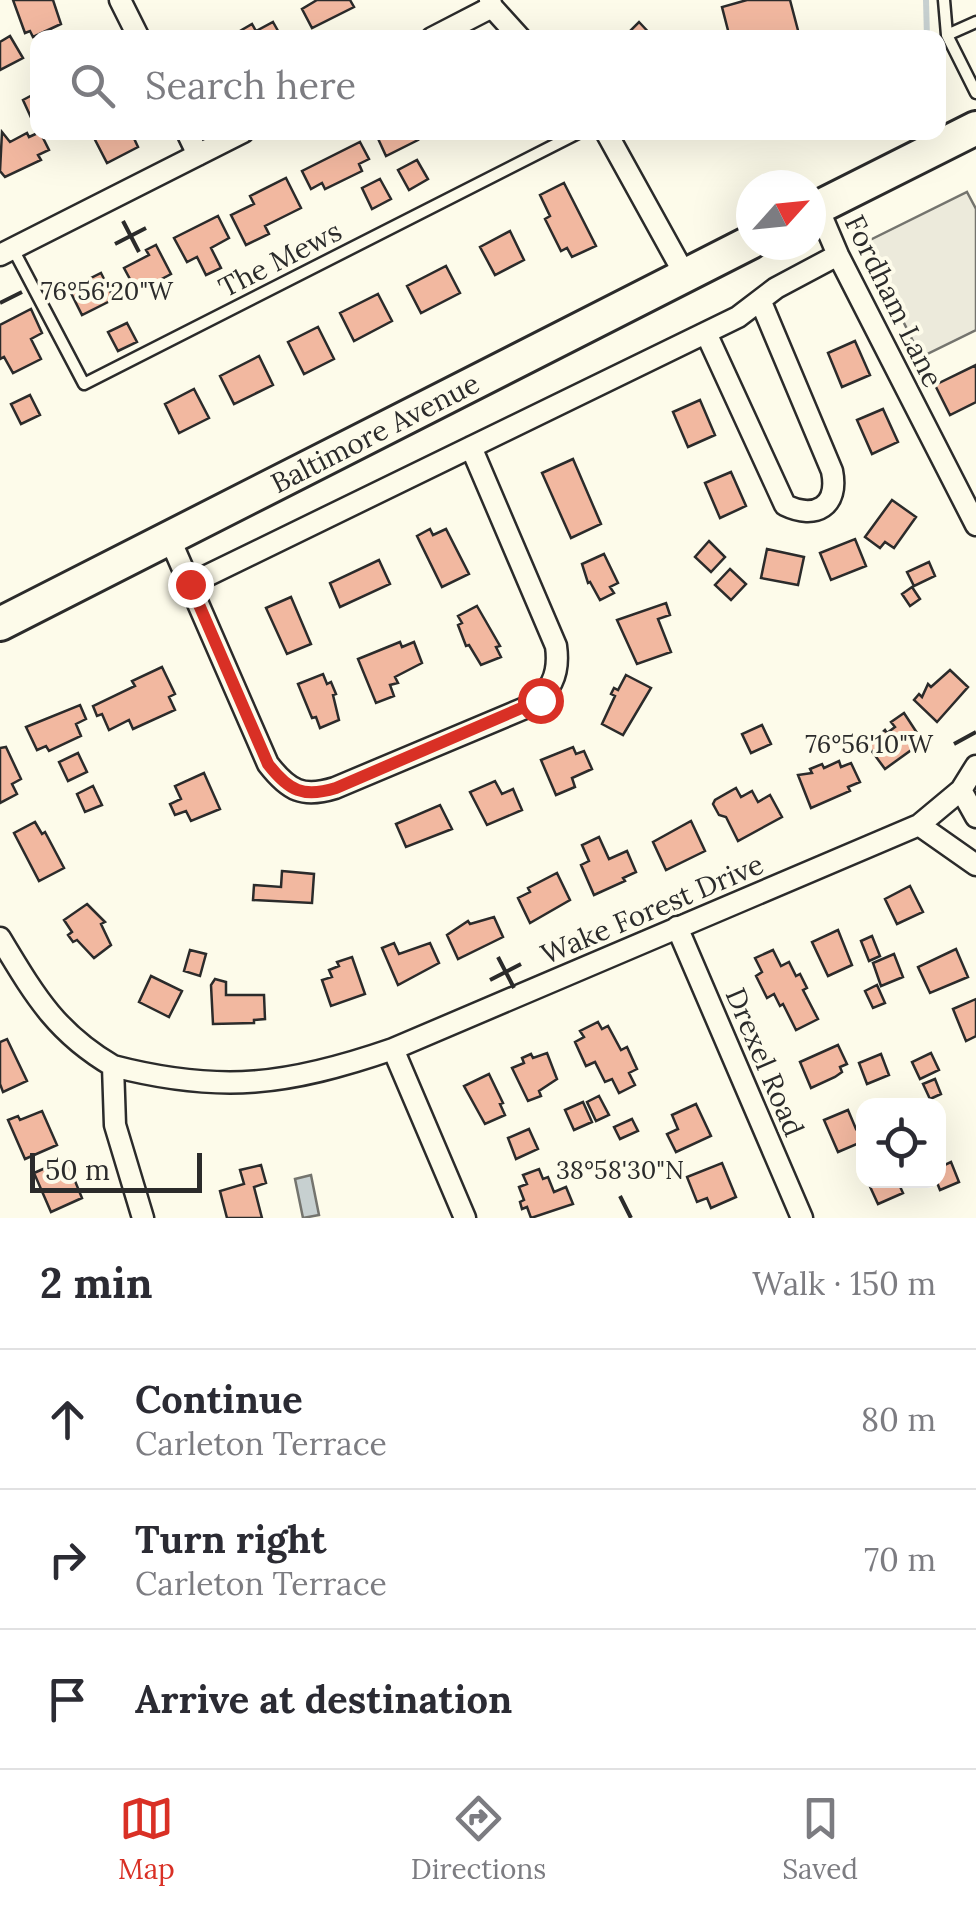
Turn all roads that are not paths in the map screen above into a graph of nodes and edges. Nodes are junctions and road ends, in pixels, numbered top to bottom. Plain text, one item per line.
1 (120, 0) edge
2 (944, 0) edge
3 (491, 4) edge
4 (976, 22) edge
5 (135, 30) edge
6 (446, 30) edge
7 (513, 30) edge
8 (947, 35) junction
9 (976, 93) edge
10 (976, 128) edge
11 (191, 140) edge
12 (228, 140) edge
13 (564, 140) edge
14 (610, 140) edge
15 (198, 155) junction
16 (826, 203) edge
17 (826, 232) edge
18 (736, 250) edge
19 (7, 252) edge
20 (838, 255) junction
21 (685, 275) junction
22 (761, 302) junction
23 (706, 333) junction
24 (471, 448) junction
25 (976, 525) edge
26 (169, 537) junction
27 (190, 584) junction
28 (0, 624) edge
29 (976, 766) edge
30 (961, 790) junction
31 (976, 817) edge
32 (920, 825) junction
33 (976, 865) edge
34 (677, 927) junction
35 (0, 938) edge
36 (393, 1049) junction
37 (113, 1066) junction
38 (143, 1218) edge
39 (465, 1218) edge
40 (802, 1218) edge

1 - 5 street
2 - 8 lane
3 - 6 street
3 - 7 street
4 - 8 lane
8 - 9 lane
10 - 16 main road
11 - 15 street
12 - 15 street
13 - 19 lane, The Mews
14 - 21 street
15 - 19 street
17 - 20 street, Fordham Lane
18 - 21 main road, Baltimore Avenue
20 - 22 street, Baltimore Avenue
20 - 25 street, Fordham Lane
21 - 26 main road, Baltimore Avenue
22 - 23 street, Baltimore Avenue
22 - 23 street
23 - 24 street, Baltimore Avenue
24 - 27 street, Baltimore Avenue
24 - 27 street
26 - 27 street
26 - 28 main road, Baltimore Avenue
29 - 30 street
30 - 31 street
30 - 32 street, Wake Forest Drive
32 - 33 street
32 - 34 street, Wake Forest Drive
34 - 36 street, Wake Forest Drive
34 - 40 street, Drexel Road
35 - 37 street
36 - 37 street, Wake Forest Drive
36 - 39 street
37 - 38 street

